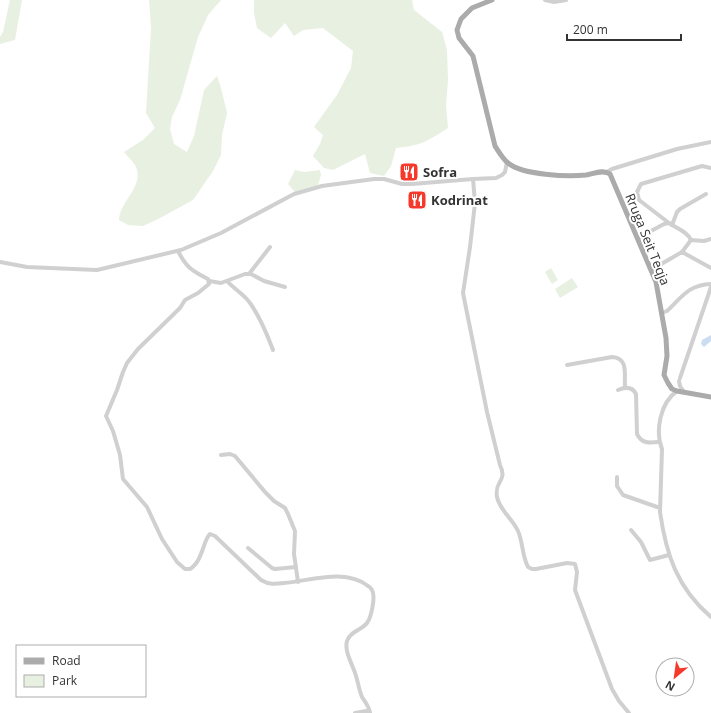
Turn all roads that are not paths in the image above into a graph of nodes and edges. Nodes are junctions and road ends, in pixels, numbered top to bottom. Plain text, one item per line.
1 (492, 0) edge
2 (545, 0) edge
3 (566, 0) edge
4 (711, 142) edge
5 (507, 162) junction
6 (711, 168) edge
7 (607, 172) junction
8 (473, 179) junction
9 (706, 194) dead end
10 (670, 224) junction
11 (640, 237) dead end
12 (711, 239) edge
13 (691, 240) junction
14 (270, 247) dead end
15 (178, 250) junction
16 (682, 252) junction
17 (0, 262) edge
18 (711, 268) edge
19 (651, 270) junction
20 (249, 274) junction
21 (209, 281) junction
22 (227, 281) junction
23 (711, 285) edge
24 (285, 287) dead end
25 (709, 297) edge
26 (662, 313) junction
27 (273, 350) dead end
28 (567, 365) dead end
29 (625, 387) junction
30 (618, 390) dead end
31 (677, 391) junction
32 (684, 392) junction
33 (711, 397) edge
34 (659, 442) junction
35 (221, 454) dead end
36 (617, 477) dead end
37 (660, 508) junction
38 (631, 530) dead end
39 (248, 548) dead end
40 (669, 555) junction
41 (296, 568) junction
42 (298, 582) junction
43 (711, 617) edge
44 (355, 713) edge
45 (370, 713) edge
46 (629, 713) edge

1 - 5 main road
2 - 3 street
4 - 7 street
5 - 7 main road
5 - 8 street
6 - 10 street
7 - 19 main road, Rruga Seit Teqja
8 - 15 street
8 - 46 street
9 - 10 street
10 - 11 street
10 - 13 street
12 - 13 street
13 - 16 street
14 - 20 street
15 - 17 street
15 - 21 street
16 - 18 street
16 - 19 street
19 - 26 main road, Rruga Seit Teqja
20 - 22 street
20 - 24 street
21 - 22 street
21 - 42 street
22 - 27 street
23 - 25 street
23 - 26 street
25 - 32 street
26 - 31 main road, Rruga Seit Teqja
28 - 29 street
29 - 30 street
29 - 34 street
31 - 32 main road
31 - 34 street
32 - 33 main road
34 - 37 street
35 - 41 street
36 - 37 street
37 - 40 street
38 - 40 street
39 - 41 street
40 - 43 street
41 - 42 street
42 - 45 street
44 - 45 street

